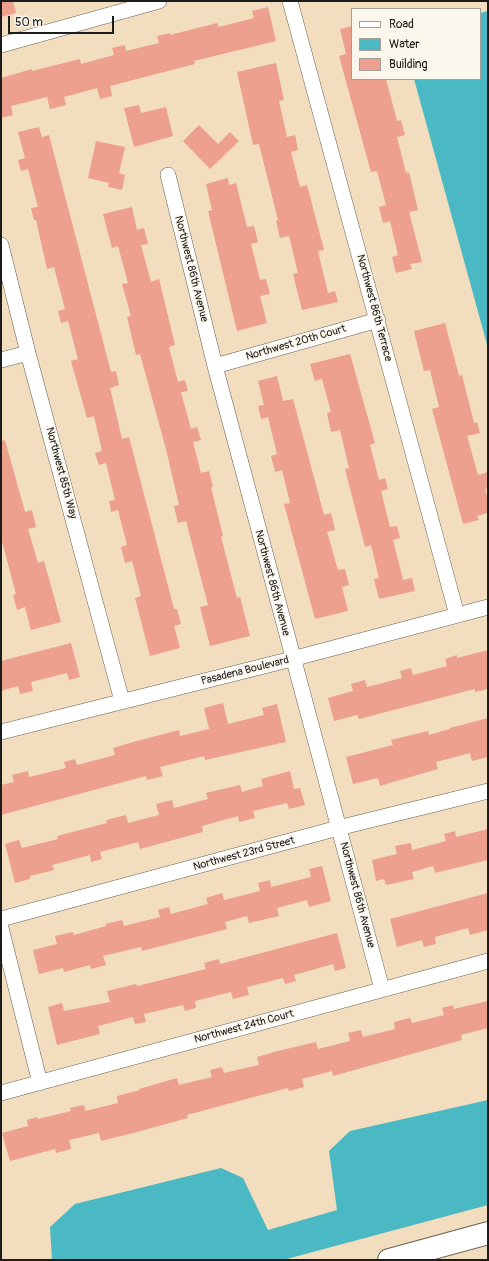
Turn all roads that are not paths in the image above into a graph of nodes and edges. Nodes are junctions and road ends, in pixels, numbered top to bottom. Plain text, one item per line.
1 (159, 1) edge
2 (290, 1) edge
3 (120, 6) edge
4 (1, 45) edge
5 (168, 175) dead end
6 (1, 245) edge
7 (378, 320) junction
8 (28, 353) junction
9 (1, 360) edge
10 (215, 366) junction
11 (488, 607) edge
12 (457, 615) junction
13 (292, 659) junction
14 (122, 701) junction
15 (1, 732) edge
16 (488, 791) edge
17 (338, 828) junction
18 (1, 919) edge
19 (1, 928) edge
20 (488, 961) edge
21 (382, 989) junction
22 (40, 1083) junction
23 (1, 1093) edge
24 (488, 1233) edge
25 (389, 1260) edge

1 - 3 street
2 - 7 street, Northwest 86th Terrace
3 - 4 street
5 - 10 street, Northwest 86th Avenue
6 - 8 street, Northwest 85th Way
7 - 10 street, Northwest 20th Court
7 - 12 street, Northwest 86th Terrace
8 - 9 street
8 - 14 street, Northwest 85th Way
10 - 13 street, Northwest 86th Avenue
11 - 12 street, Pasadena Boulevard
12 - 13 street, Pasadena Boulevard
13 - 14 street, Pasadena Boulevard
13 - 17 street, Northwest 86th Avenue
14 - 15 street, Pasadena Boulevard
16 - 17 street, Northwest 23rd Street
17 - 18 street, Northwest 23rd Street
17 - 21 street, Northwest 86th Avenue
19 - 22 street
20 - 21 street, Northwest 24th Court
21 - 22 street, Northwest 24th Court
22 - 23 street, Northwest 24th Court
24 - 25 main road

